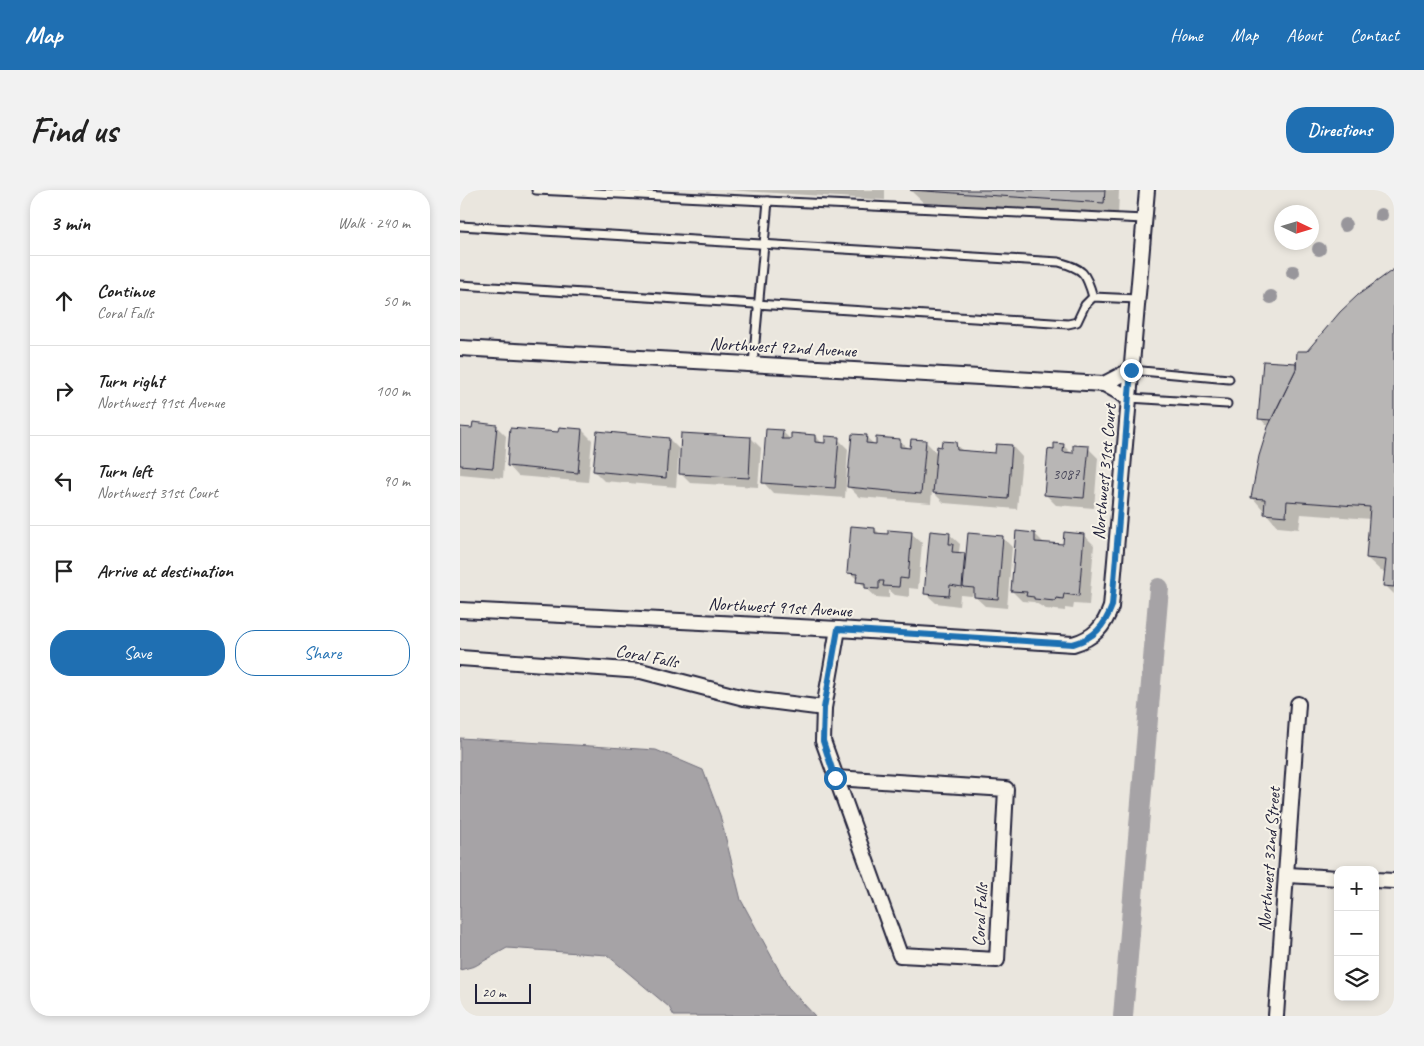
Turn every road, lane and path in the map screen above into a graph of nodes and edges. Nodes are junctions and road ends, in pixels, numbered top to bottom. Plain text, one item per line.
1 (536, 190) edge
2 (1147, 190) edge
3 (768, 201) junction
4 (1144, 219) junction
5 (460, 226) edge
6 (764, 243) junction
7 (460, 284) edge
8 (1093, 297) junction
9 (1137, 299) junction
10 (758, 305) junction
11 (460, 348) edge
12 (753, 364) junction
13 (1131, 370) junction
14 (1229, 379) dead end
15 (1104, 384) junction
16 (1128, 398) junction
17 (1227, 404) dead end
18 (460, 610) edge
19 (838, 629) junction
20 (1096, 634) joint
21 (460, 658) edge
22 (1298, 704) dead end
23 (824, 708) junction
24 (835, 778) junction
25 (1288, 875) junction
26 (1334, 878) edge
27 (1379, 880) edge
28 (1394, 881) edge
29 (1276, 1016) edge

1 - 3 lane
2 - 4 street, Northwest 31st Court
3 - 4 lane
3 - 6 lane
4 - 9 street, Northwest 31st Court
5 - 6 lane
6 - 8 lane
6 - 10 lane
7 - 10 lane
8 - 9 lane
8 - 10 lane
9 - 13 street, Northwest 31st Court
10 - 12 lane
11 - 12 street, Northwest 92nd Avenue
12 - 15 street, Northwest 92nd Avenue
13 - 14 lane
13 - 15 street
13 - 16 street, Northwest 31st Court
15 - 16 street, Northwest 92nd Avenue
16 - 17 lane
16 - 20 street, Northwest 31st Court
18 - 19 street, Northwest 91st Avenue
19 - 20 street, Northwest 91st Avenue
19 - 23 street, Coral Falls
21 - 23 street, Coral Falls
22 - 25 street, Northwest 32nd Street
23 - 24 street, Coral Falls
24 - 24 street, Coral Falls
25 - 26 street
25 - 29 street, Northwest 32nd Street
27 - 28 street

